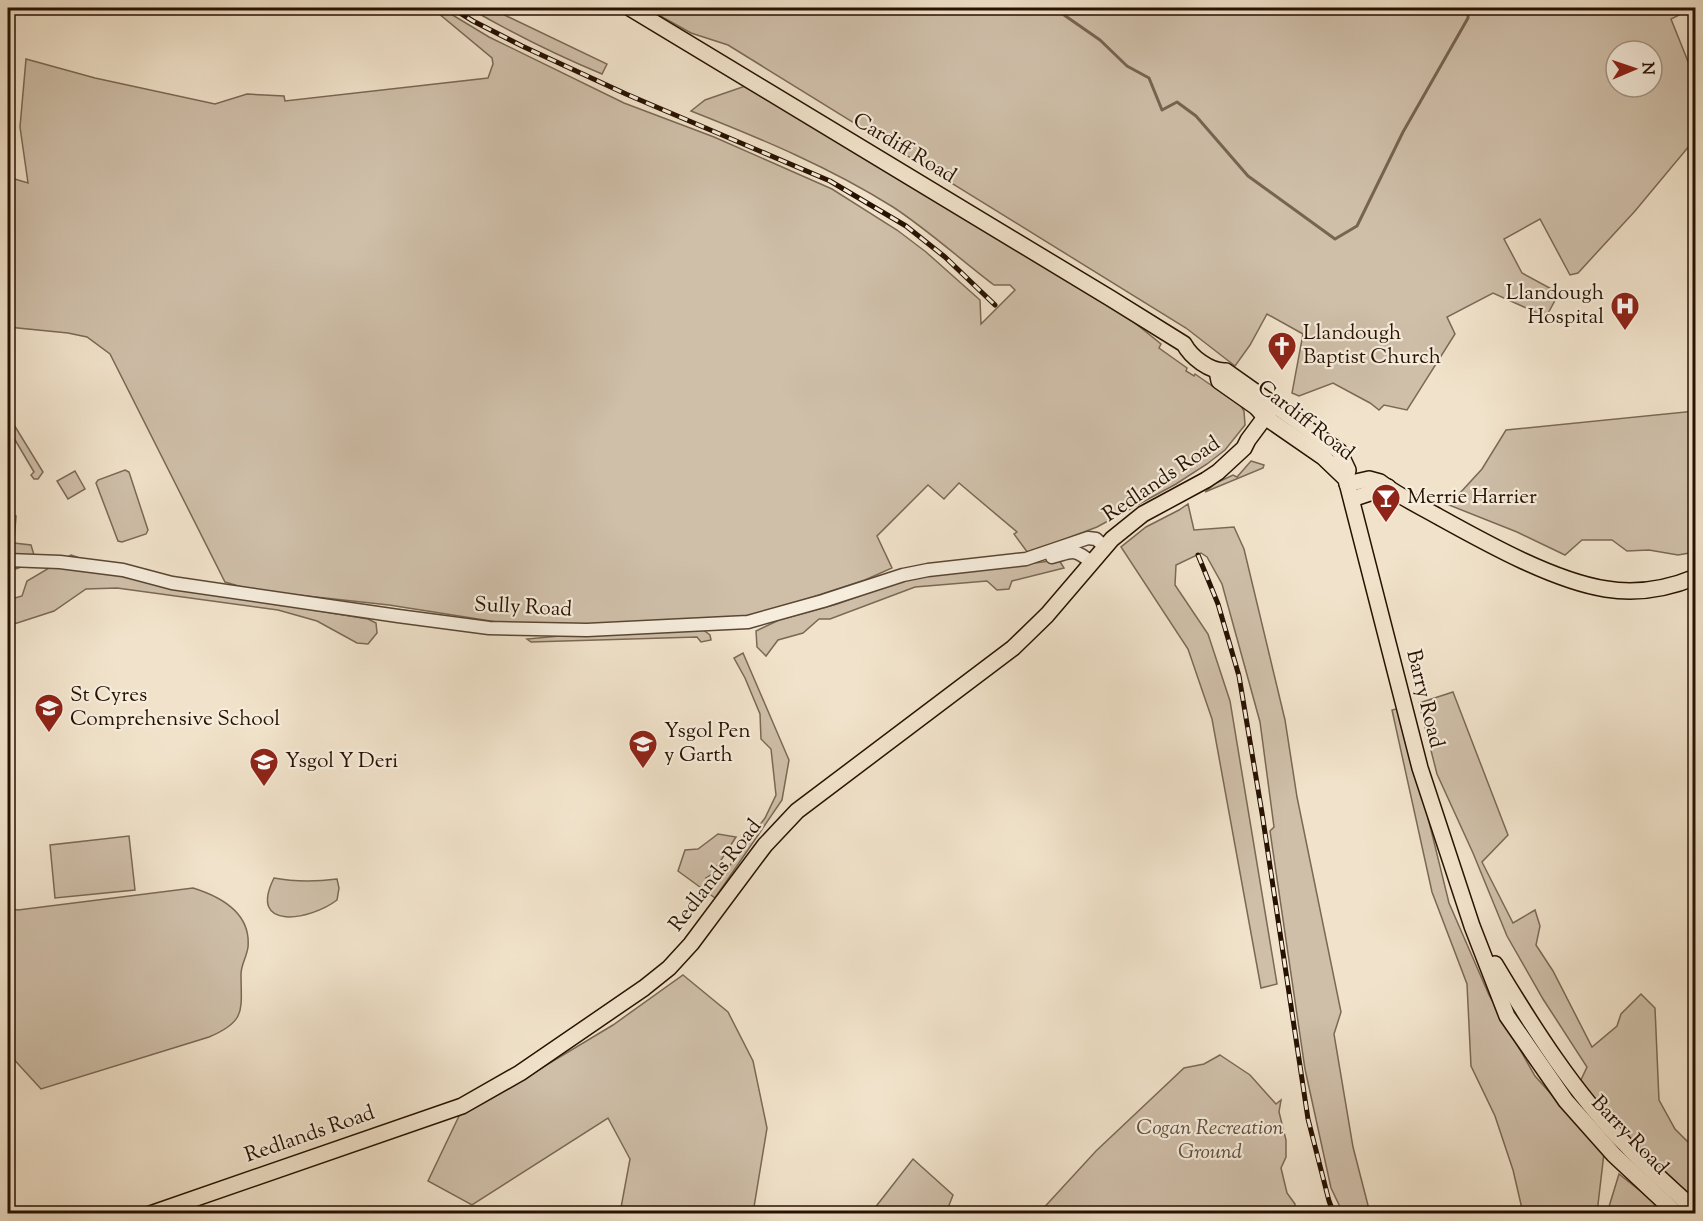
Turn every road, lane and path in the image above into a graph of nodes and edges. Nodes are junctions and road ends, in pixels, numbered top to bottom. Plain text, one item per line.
1 (630, 8) edge
2 (1274, 414) junction
3 (1339, 451) junction
4 (1369, 479) junction
5 (1348, 487) junction
6 (1388, 488) junction
7 (1104, 546) junction
8 (1033, 558) junction
9 (8, 560) edge
10 (1091, 562) junction
11 (1695, 577) edge
12 (1472, 926) junction
13 (1695, 1211) edge
14 (150, 1214) edge
15 (1677, 1214) edge

1 - 2 main road, Cardiff Road
2 - 3 main road, Cardiff Road
2 - 5 main road, Cardiff Road
2 - 7 main road, Redlands Road
3 - 4 main road
3 - 5 main road, Cardiff Road
4 - 5 main road
4 - 6 main road
5 - 6 main road
5 - 12 main road, Barry Road
6 - 11 main road
7 - 8 street, Sully Road
7 - 10 main road, Redlands Road
8 - 9 street, Sully Road
8 - 10 street, Sully Road
10 - 14 main road, Redlands Road
12 - 13 main road, Barry Road
12 - 15 main road, Barry Road

